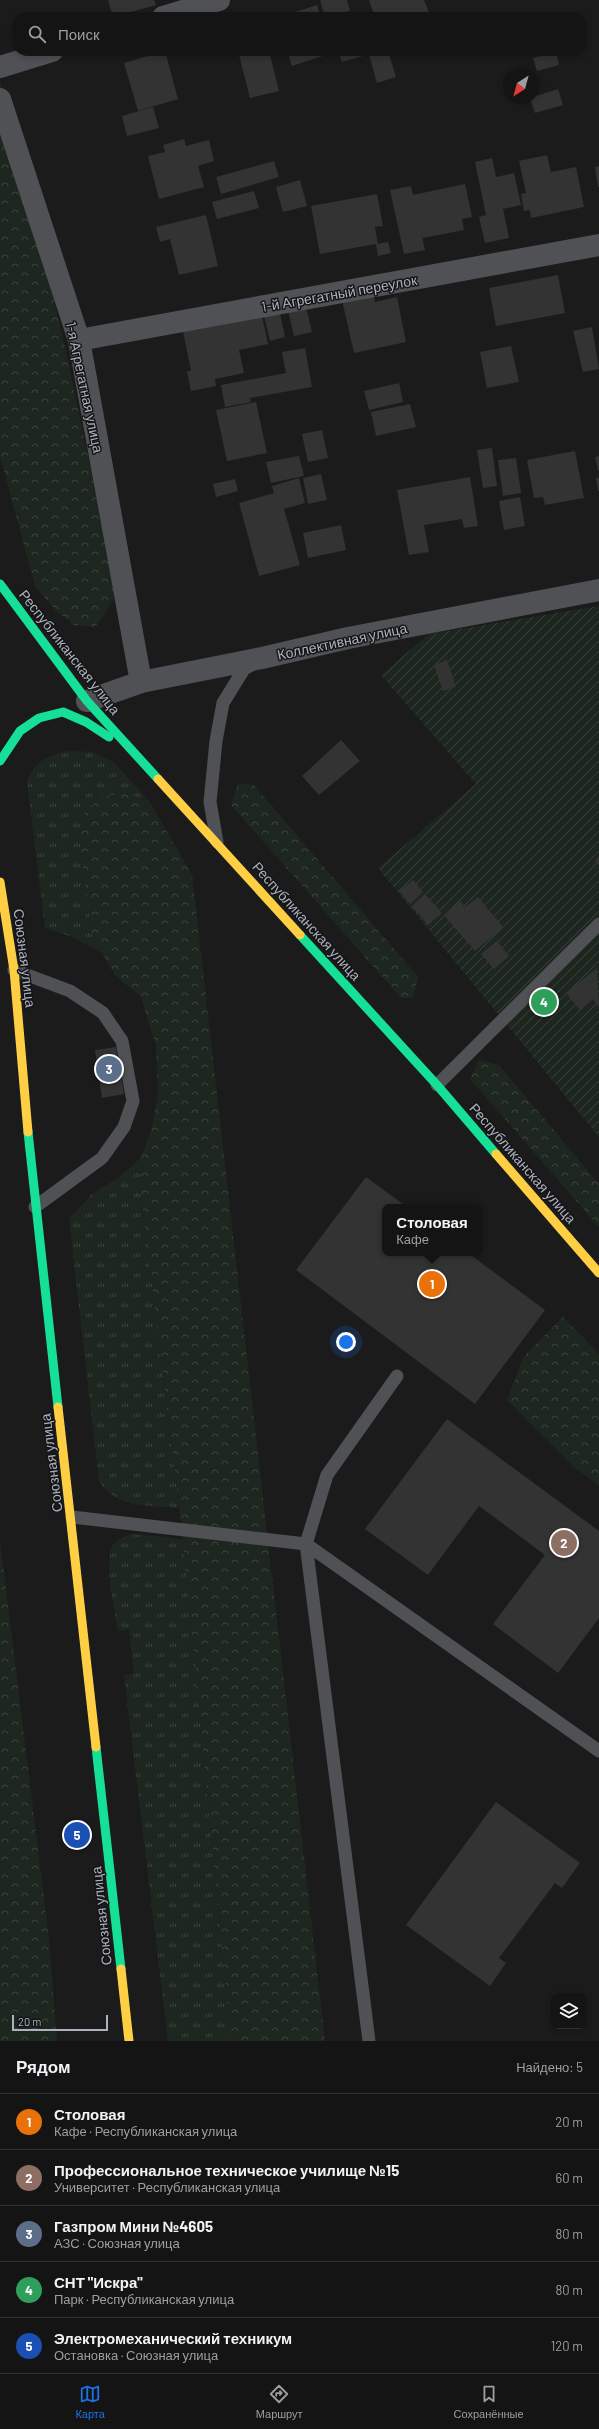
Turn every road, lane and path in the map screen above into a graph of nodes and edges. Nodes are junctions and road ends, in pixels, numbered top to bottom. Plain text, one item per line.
1 (219, 0) edge
2 (179, 12) edge
3 (36, 56) edge
4 (0, 67) edge
5 (0, 99) edge
6 (599, 245) edge
7 (79, 340) junction
8 (0, 584) edge
9 (599, 590) edge
10 (262, 658) junction
11 (141, 682) junction
12 (86, 700) junction
13 (140, 759) junction
14 (0, 762) edge
15 (217, 843) junction
16 (0, 882) edge
17 (599, 924) edge
18 (14, 970) junction
19 (437, 1085) junction
20 (35, 1207) junction
21 (599, 1273) edge
22 (397, 1376) dead end
23 (72, 1516) junction
24 (306, 1544) junction
25 (599, 1751) edge
26 (129, 2041) edge
27 (369, 2041) edge

1 - 2 street
3 - 4 street
5 - 7 street, 1-я Агрегатная улица
6 - 7 street, 1-й Агрегатный переулок
7 - 11 street, 1-я Агрегатная улица
8 - 12 main road, Республиканская улица
9 - 10 street, Коллективная улица
10 - 11 street, Коллективная улица
10 - 15 lane
11 - 12 street, Коллективная улица
12 - 13 main road, Республиканская улица
13 - 14 main road
13 - 15 main road, Республиканская улица
15 - 19 main road, Республиканская улица
16 - 18 main road, Союзная улица
17 - 19 lane
18 - 20 main road, Союзная улица
18 - 20 lane
19 - 21 main road, Республиканская улица
20 - 23 main road, Союзная улица
22 - 24 lane
23 - 24 lane
23 - 26 main road, Союзная улица
24 - 25 lane
24 - 27 lane

